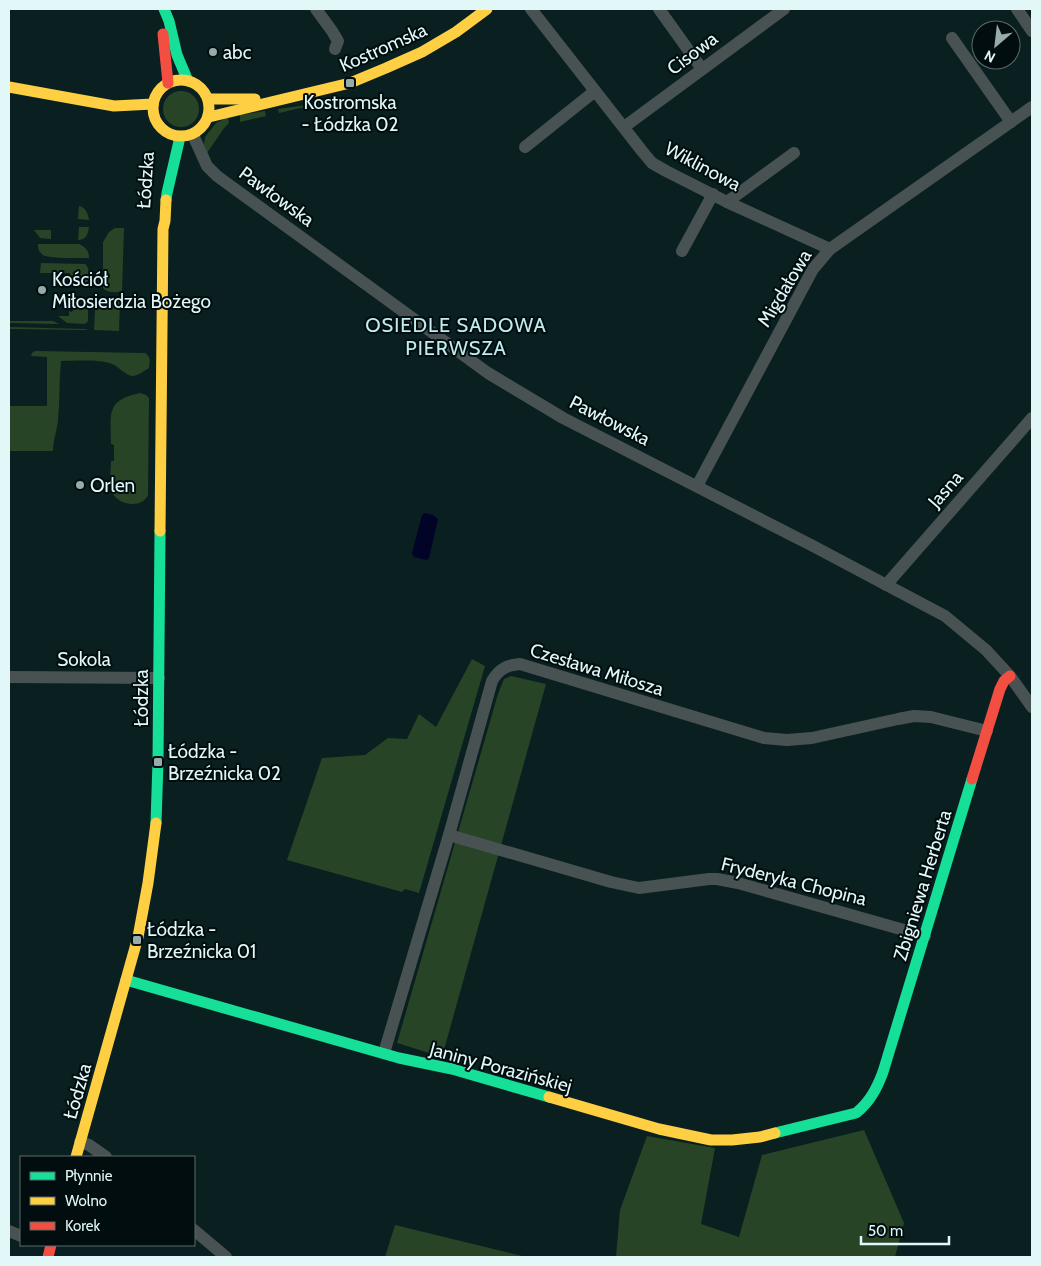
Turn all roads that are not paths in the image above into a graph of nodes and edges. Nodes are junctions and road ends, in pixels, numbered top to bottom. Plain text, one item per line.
1 (164, 9) edge
2 (316, 9) edge
3 (487, 9) edge
4 (531, 9) edge
5 (659, 9) edge
6 (784, 9) edge
7 (1017, 9) edge
8 (1032, 31) edge
9 (952, 38) dead end
10 (335, 49) dead end
11 (702, 69) junction
12 (188, 81) junction
13 (168, 83) junction
14 (9, 87) edge
15 (595, 91) junction
16 (284, 98) junction
17 (208, 99) junction
18 (153, 104) junction
19 (1032, 107) edge
20 (208, 117) junction
21 (1011, 122) junction
22 (624, 127) junction
23 (186, 136) junction
24 (525, 147) dead end
25 (794, 153) dead end
26 (162, 164) dead end
27 (713, 194) junction
28 (727, 202) junction
29 (163, 229) junction
30 (830, 249) junction
31 (682, 251) dead end
32 (1032, 418) edge
33 (697, 486) junction
34 (886, 585) junction
35 (1010, 676) junction
36 (9, 677) edge
37 (159, 678) junction
38 (1032, 707) edge
39 (987, 731) junction
40 (449, 835) junction
41 (925, 936) junction
42 (126, 980) junction
43 (384, 1054) junction
44 (867, 1104) joint
45 (80, 1142) junction
46 (76, 1156) edge
47 (105, 1156) edge
48 (195, 1231) edge
49 (226, 1257) edge

1 - 12 street
1 - 13 street
2 - 10 street
3 - 16 street, Kostromska
4 - 15 street, Wiklinowa
5 - 11 street
6 - 11 street, Cisowa
7 - 8 street
9 - 21 street
11 - 22 street, Cisowa
12 - 13 street
12 - 17 street
13 - 18 street
14 - 18 street
15 - 22 street, Wiklinowa
15 - 24 street
16 - 17 street, Kostromska
16 - 20 street, Kostromska
17 - 20 street
18 - 23 street
19 - 21 street, Migdałowa
20 - 23 street
21 - 30 street, Migdałowa
22 - 27 street, Wiklinowa
23 - 29 street, Łódzka
23 - 33 street, Pawłowska
25 - 28 street
26 - 29 street, Łódzka
27 - 28 street, Wiklinowa
27 - 31 street
28 - 30 street, Wiklinowa
29 - 37 street, Łódzka
30 - 33 street, Migdałowa
32 - 34 street, Jasna
33 - 34 street, Pawłowska
34 - 35 street, Pawłowska
35 - 38 street, Pawłowska
35 - 39 street, Zbigniewa Herberta
36 - 37 street, Sokola
37 - 42 street, Łódzka
39 - 40 street, Czesława Miłosza
39 - 41 street, Zbigniewa Herberta
40 - 41 street, Fryderyka Chopina
40 - 43 street, Czesława Miłosza
41 - 44 street, Zbigniewa Herberta
42 - 43 street, Janiny Porazińskiej
42 - 45 street, Łódzka
43 - 44 street, Janiny Porazińskiej
45 - 46 street, Łódzka
45 - 47 street
48 - 49 street

